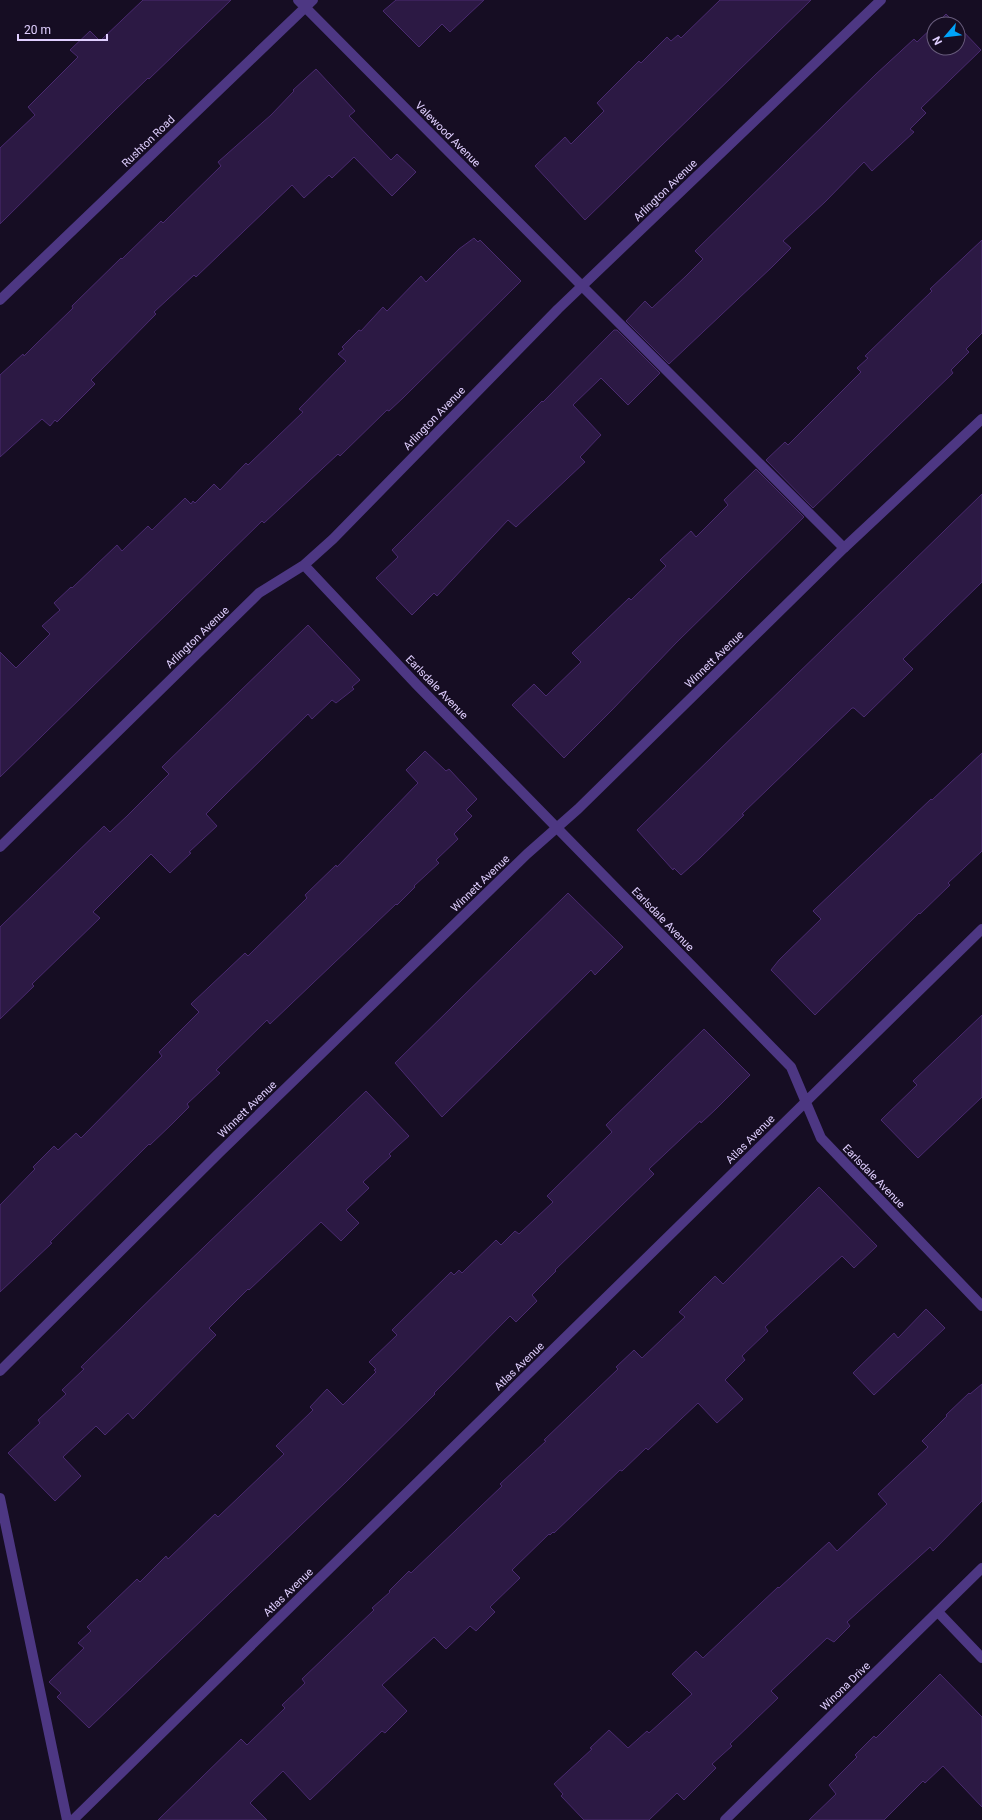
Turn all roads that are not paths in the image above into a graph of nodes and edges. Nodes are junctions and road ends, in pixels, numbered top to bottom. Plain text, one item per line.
1 (313, 0) edge
2 (881, 0) edge
3 (301, 4) edge
4 (582, 286) junction
5 (0, 300) edge
6 (982, 419) edge
7 (844, 548) junction
8 (304, 565) junction
9 (556, 828) junction
10 (0, 847) edge
11 (982, 929) edge
12 (805, 1101) junction
13 (982, 1306) edge
14 (0, 1371) edge
15 (0, 1498) edge
16 (982, 1568) edge
17 (938, 1612) junction
18 (982, 1658) edge
19 (67, 1820) edge
20 (73, 1820) edge
21 (724, 1820) edge

1 - 3 street, Rushton Road
2 - 4 street, Arlington Avenue
3 - 4 street, Valewood Avenue
3 - 5 street, Rushton Road
4 - 7 street, Valewood Avenue
4 - 8 street, Arlington Avenue
6 - 7 street, Winnett Avenue
7 - 9 street, Winnett Avenue
8 - 9 street, Earlsdale Avenue
8 - 10 street, Arlington Avenue
9 - 12 street, Earlsdale Avenue
9 - 14 street, Winnett Avenue
11 - 12 street, Atlas Avenue
12 - 13 street, Earlsdale Avenue
12 - 20 street, Atlas Avenue
15 - 19 street
16 - 17 street, Winona Drive
17 - 18 street
17 - 21 street, Winona Drive

